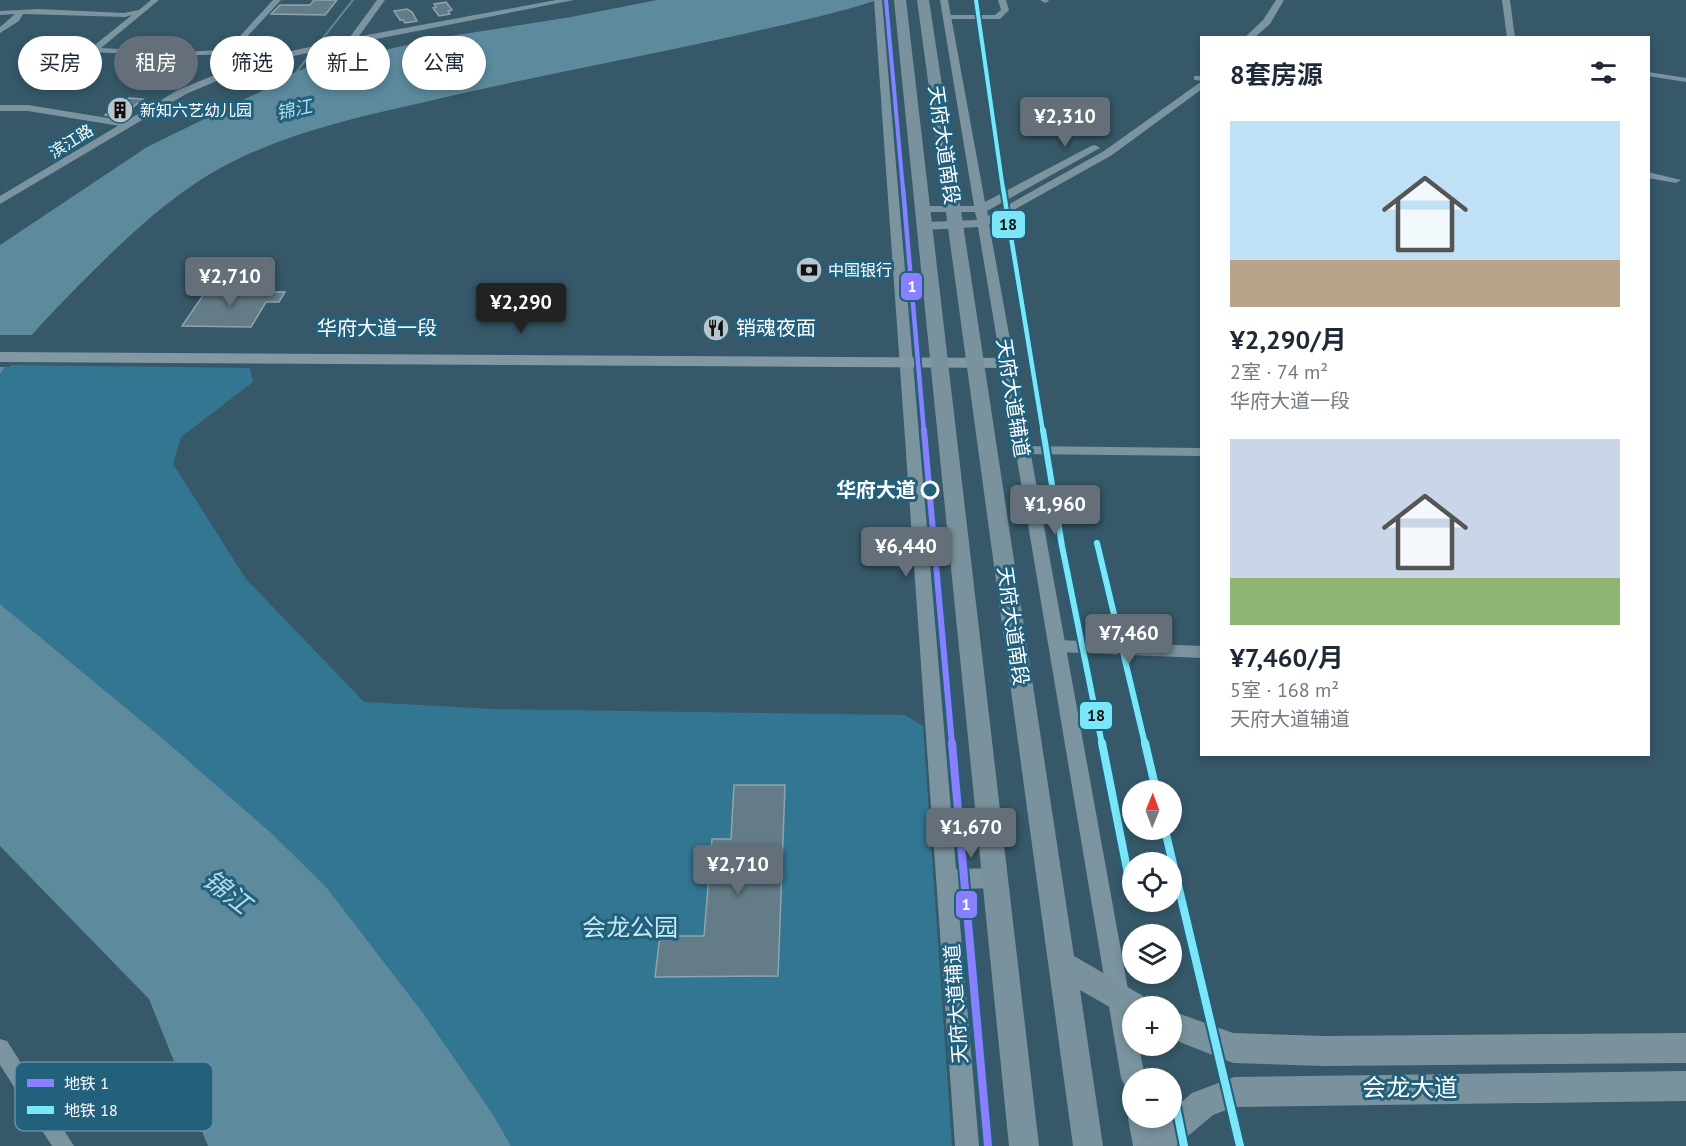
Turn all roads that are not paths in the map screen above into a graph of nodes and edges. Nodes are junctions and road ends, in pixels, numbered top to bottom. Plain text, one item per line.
1 (149, 0) edge
2 (155, 0) edge
3 (277, 0) edge
4 (381, 0) edge
5 (570, 0) edge
6 (900, 0) edge
7 (923, 0) edge
8 (944, 0) edge
9 (1002, 0) edge
10 (1280, 0) edge
11 (1290, 0) edge
12 (1506, 0) edge
13 (879, 4) edge
14 (0, 13) edge
15 (20, 13) junction
16 (947, 17) junction
17 (0, 31) edge
18 (245, 36) edge
19 (355, 36) edge
20 (378, 36) edge
21 (1250, 36) edge
22 (1263, 36) edge
23 (1511, 36) edge
24 (210, 53) edge
25 (1650, 74) edge
26 (1200, 79) edge
27 (210, 80) edge
28 (1686, 80) edge
29 (0, 108) edge
30 (126, 124) junction
31 (1650, 175) edge
32 (1676, 180) dead end
33 (0, 201) edge
34 (982, 216) junction
35 (955, 217) junction
36 (925, 218) junction
37 (0, 346) edge
38 (34, 352) junction
39 (0, 357) edge
40 (906, 358) junction
41 (940, 358) junction
42 (975, 358) junction
43 (1007, 358) junction
44 (1021, 450) junction
45 (1200, 452) edge
46 (1057, 646) junction
47 (1200, 652) edge
48 (996, 878) junction
49 (947, 879) junction
50 (1062, 964) junction
51 (1125, 996) edge
52 (1122, 1001) edge
53 (1182, 1029) edge
54 (0, 1048) edge
55 (1686, 1048) edge
56 (15, 1071) edge
57 (1686, 1086) edge
58 (1142, 1128) edge
59 (54, 1131) edge
60 (64, 1146) edge
61 (968, 1146) edge
62 (1024, 1146) edge
63 (1088, 1146) edge
64 (1145, 1146) edge
65 (1152, 1146) edge

1 - 15 street
2 - 24 street
3 - 18 street
4 - 19 street
5 - 20 street, 滨江路
6 - 36 main road, 天府大道南段
7 - 35 main road, 天府大道南段
8 - 16 street, 天府大道辅道
9 - 16 street
10 - 21 street
11 - 22 street
12 - 23 street
13 - 40 street, 天府大道辅道
14 - 15 street
15 - 17 street
16 - 34 street, 天府大道辅道
25 - 28 street
26 - 34 street
27 - 30 street, 滨江路
29 - 30 street
30 - 33 street, 滨江路
31 - 32 street
34 - 35 street
34 - 35 street
34 - 43 street, 天府大道辅道
35 - 36 street
35 - 36 street
35 - 42 main road, 天府大道南段
36 - 41 main road, 天府大道南段
37 - 38 main road
38 - 39 main road
38 - 40 main road
40 - 41 main road
40 - 49 street, 天府大道辅道
41 - 42 main road
41 - 48 main road, 天府大道南段
42 - 43 main road
42 - 50 main road, 天府大道南段
43 - 44 street, 天府大道辅道
44 - 45 street
44 - 46 street, 天府大道辅道
46 - 47 street
46 - 51 street, 天府大道辅道
48 - 49 street
48 - 62 main road, 天府大道南段
49 - 61 street, 天府大道辅道
50 - 52 main road
50 - 63 main road, 天府大道南段
53 - 55 main road, 会龙大道
54 - 56 street
57 - 65 main road, 会龙大道
58 - 64 street
59 - 60 street

